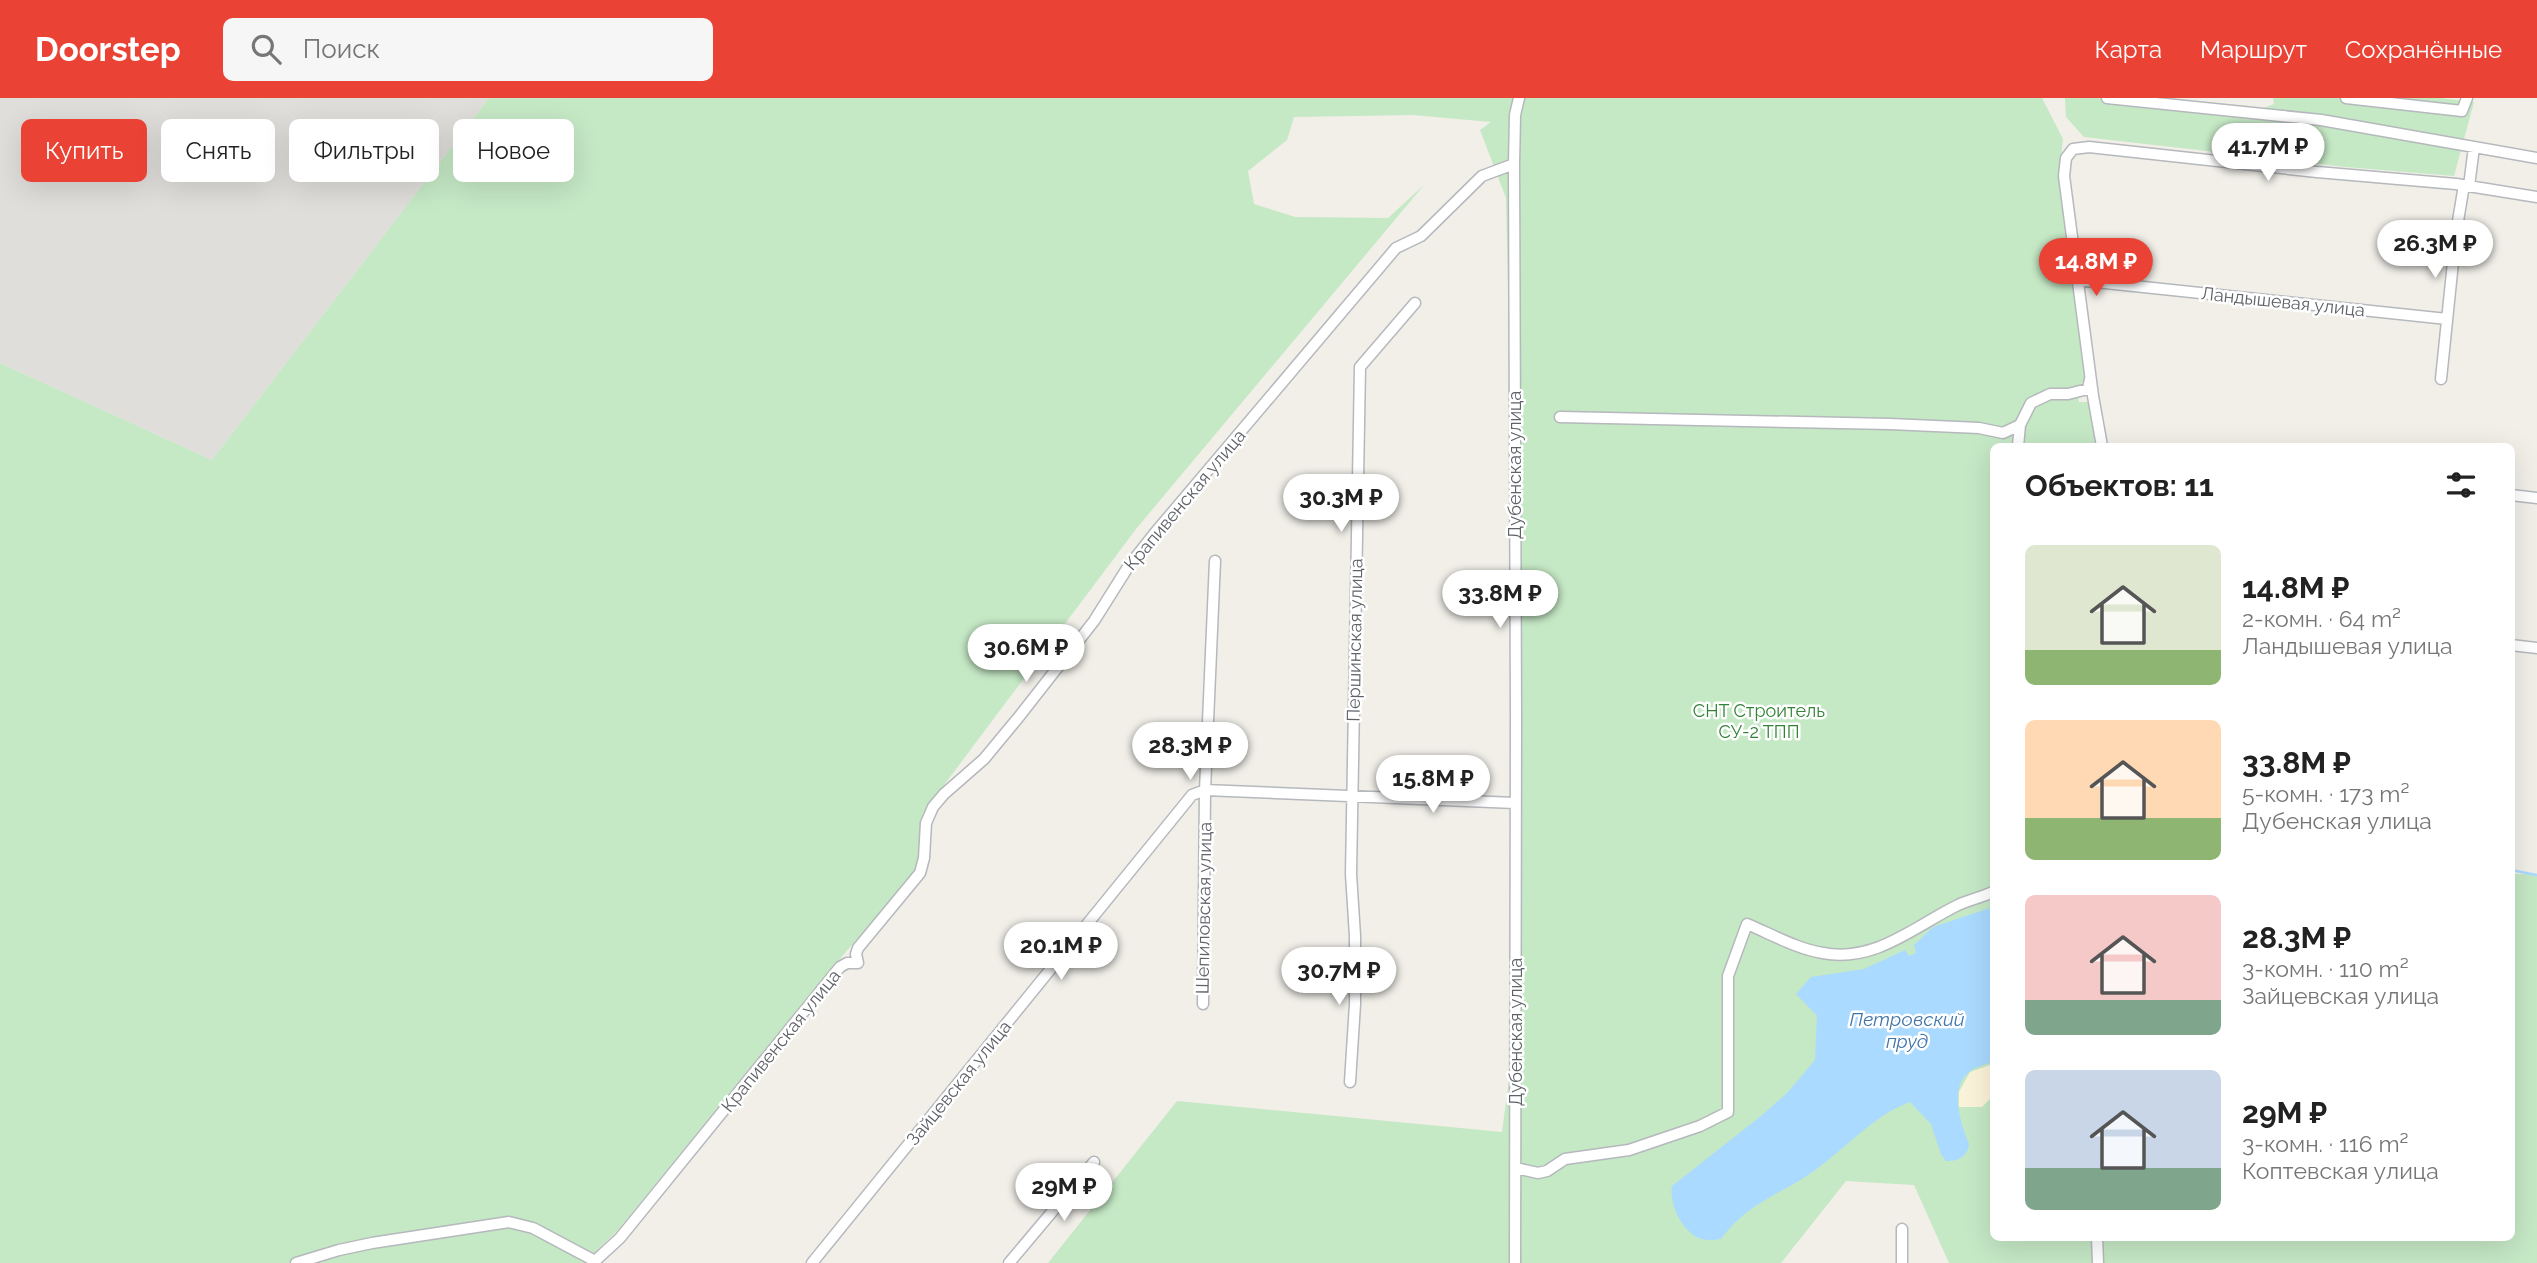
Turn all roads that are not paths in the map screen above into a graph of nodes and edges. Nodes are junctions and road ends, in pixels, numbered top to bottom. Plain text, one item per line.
1 (1519, 98) edge
2 (2107, 98) edge
3 (2346, 98) edge
4 (2467, 98) edge
5 (2474, 147) junction
6 (2537, 158) edge
7 (1514, 164) junction
8 (2466, 186) junction
9 (2537, 197) edge
10 (2077, 281) junction
11 (1415, 303) dead end
12 (2446, 319) junction
13 (2091, 378) junction
14 (2441, 379) dead end
15 (1560, 417) dead end
16 (2020, 425) junction
17 (2018, 443) edge
18 (2102, 443) edge
19 (2515, 495) edge
20 (2537, 498) edge
21 (1214, 561) dead end
22 (2515, 645) edge
23 (2537, 648) edge
24 (1205, 790) junction
25 (1353, 796) junction
26 (1515, 803) junction
27 (1990, 893) edge
28 (1203, 1004) dead end
29 (1350, 1082) dead end
30 (1094, 1162) dead end
31 (1516, 1168) junction
32 (1902, 1229) dead end
33 (2097, 1241) edge
34 (595, 1261) edge
35 (296, 1263) edge
36 (812, 1263) edge
37 (1009, 1263) edge
38 (1515, 1263) edge
39 (1902, 1263) edge
40 (2098, 1263) edge

1 - 7 street, Дубенская улица
2 - 5 street
3 - 4 street
5 - 6 street
5 - 8 street
7 - 26 street, Дубенская улица
7 - 34 street, Крапивенская улица
8 - 9 street
8 - 10 street
8 - 12 street
10 - 12 street, Ландышевая улица
10 - 13 street
11 - 25 street, Першинская улица
12 - 14 street
13 - 16 street
13 - 18 street
15 - 16 street
16 - 17 street
19 - 20 street
21 - 24 street, Шепиловская улица
22 - 23 street
24 - 25 street
24 - 28 street, Шепиловская улица
24 - 36 street, Зайцевская улица
25 - 26 street
25 - 29 street, Першинская улица
26 - 31 street, Дубенская улица
27 - 31 street
30 - 37 street
31 - 38 street, Дубенская улица
32 - 39 street
33 - 40 street
34 - 35 street

